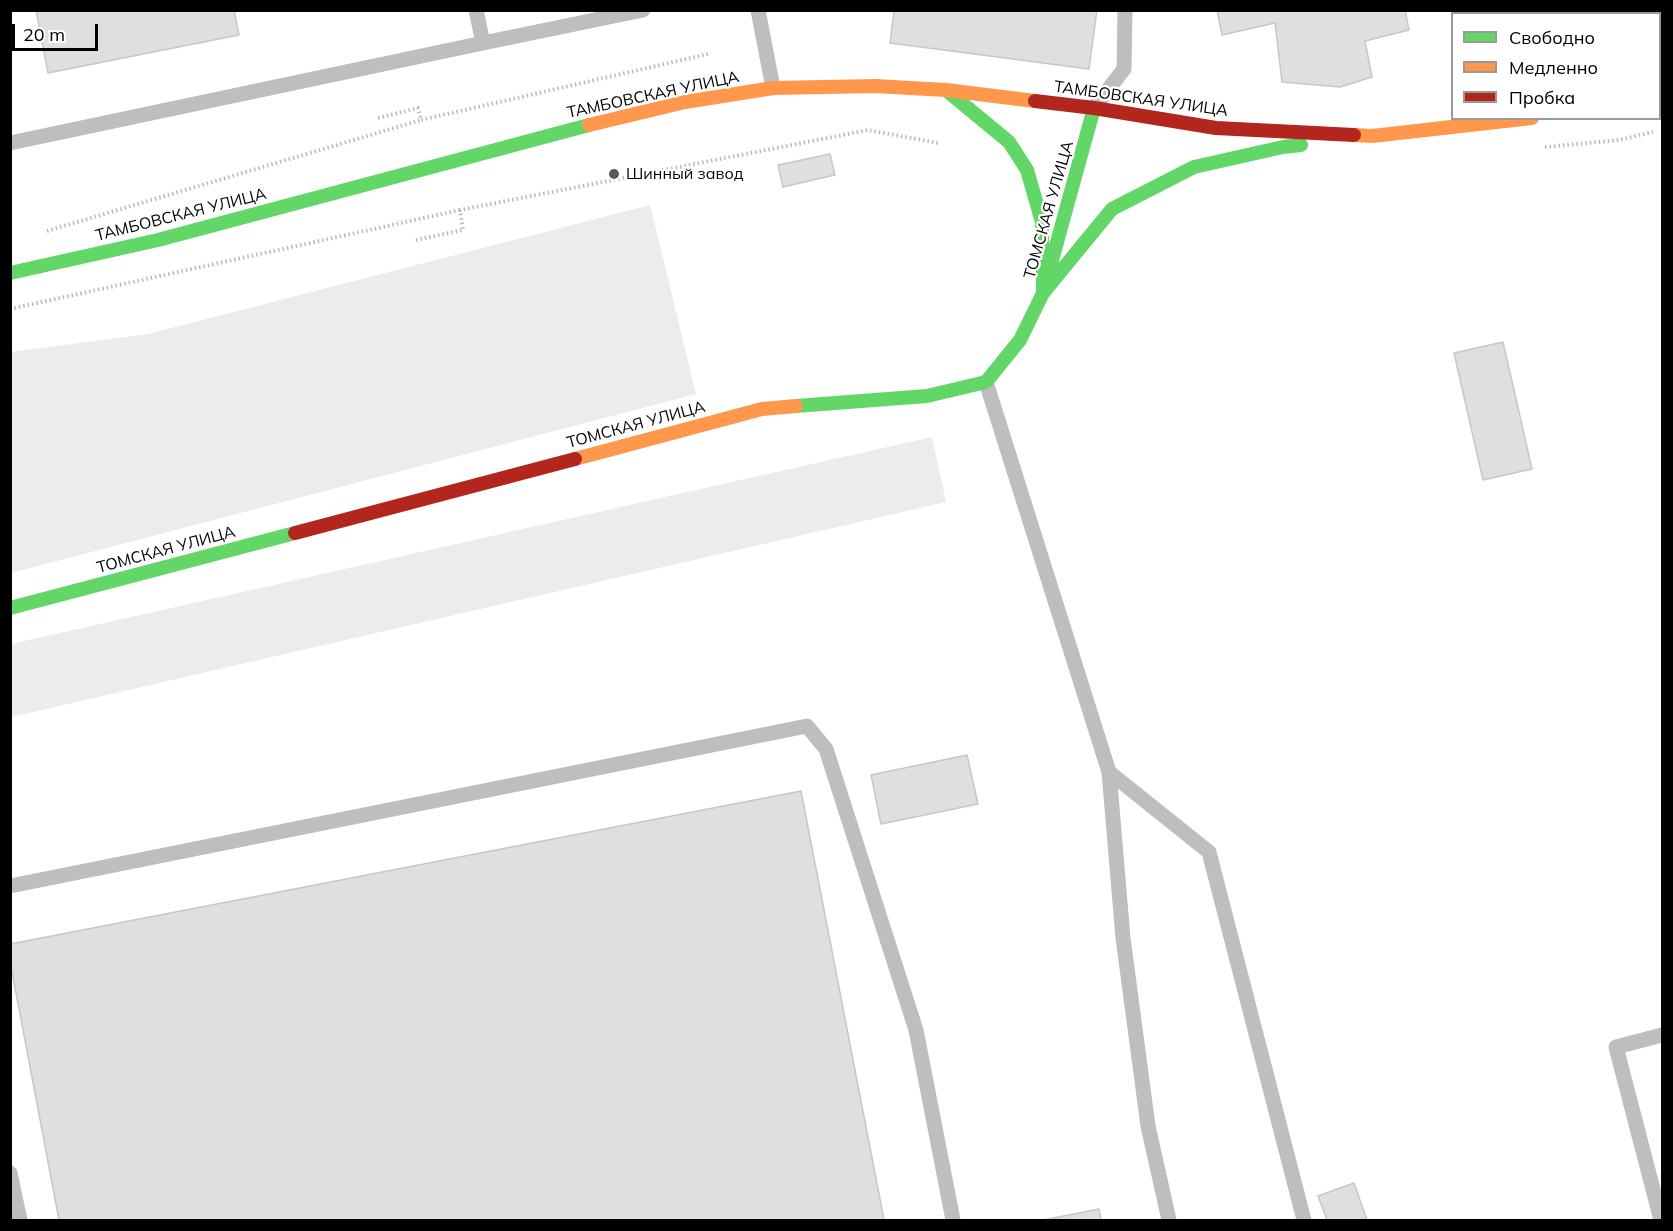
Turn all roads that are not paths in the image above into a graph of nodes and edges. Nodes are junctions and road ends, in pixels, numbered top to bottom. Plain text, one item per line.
1 (476, 10) edge
2 (643, 10) edge
3 (758, 10) edge
4 (1125, 10) edge
5 (483, 43) junction
6 (773, 88) junction
7 (946, 90) junction
8 (1095, 108) junction
9 (1514, 120) edge
10 (1372, 136) junction
11 (10, 143) edge
12 (10, 273) edge
13 (1043, 293) junction
14 (986, 382) junction
15 (10, 608) edge
16 (1109, 772) junction
17 (10, 886) edge
18 (1662, 1035) edge
19 (10, 1173) edge
20 (20, 1221) edge
21 (953, 1221) edge
22 (1169, 1221) edge
23 (1304, 1221) edge
24 (1661, 1221) edge

1 - 5 lane
2 - 5 lane
3 - 6 lane
4 - 8 lane
5 - 11 lane
6 - 7 main road, ТАМБОВСКАЯ УЛИЦА
6 - 12 main road, ТАМБОВСКАЯ УЛИЦА
7 - 8 main road, ТАМБОВСКАЯ УЛИЦА
7 - 13 main road
8 - 10 main road, ТАМБОВСКАЯ УЛИЦА
8 - 13 main road, ТОМСКАЯ УЛИЦА
9 - 10 main road, ТАМБОВСКАЯ УЛИЦА
10 - 13 main road
13 - 14 main road, ТОМСКАЯ УЛИЦА
14 - 15 main road, ТОМСКАЯ УЛИЦА
14 - 16 lane
16 - 22 lane
16 - 23 lane
17 - 21 lane
18 - 24 lane
19 - 20 lane

